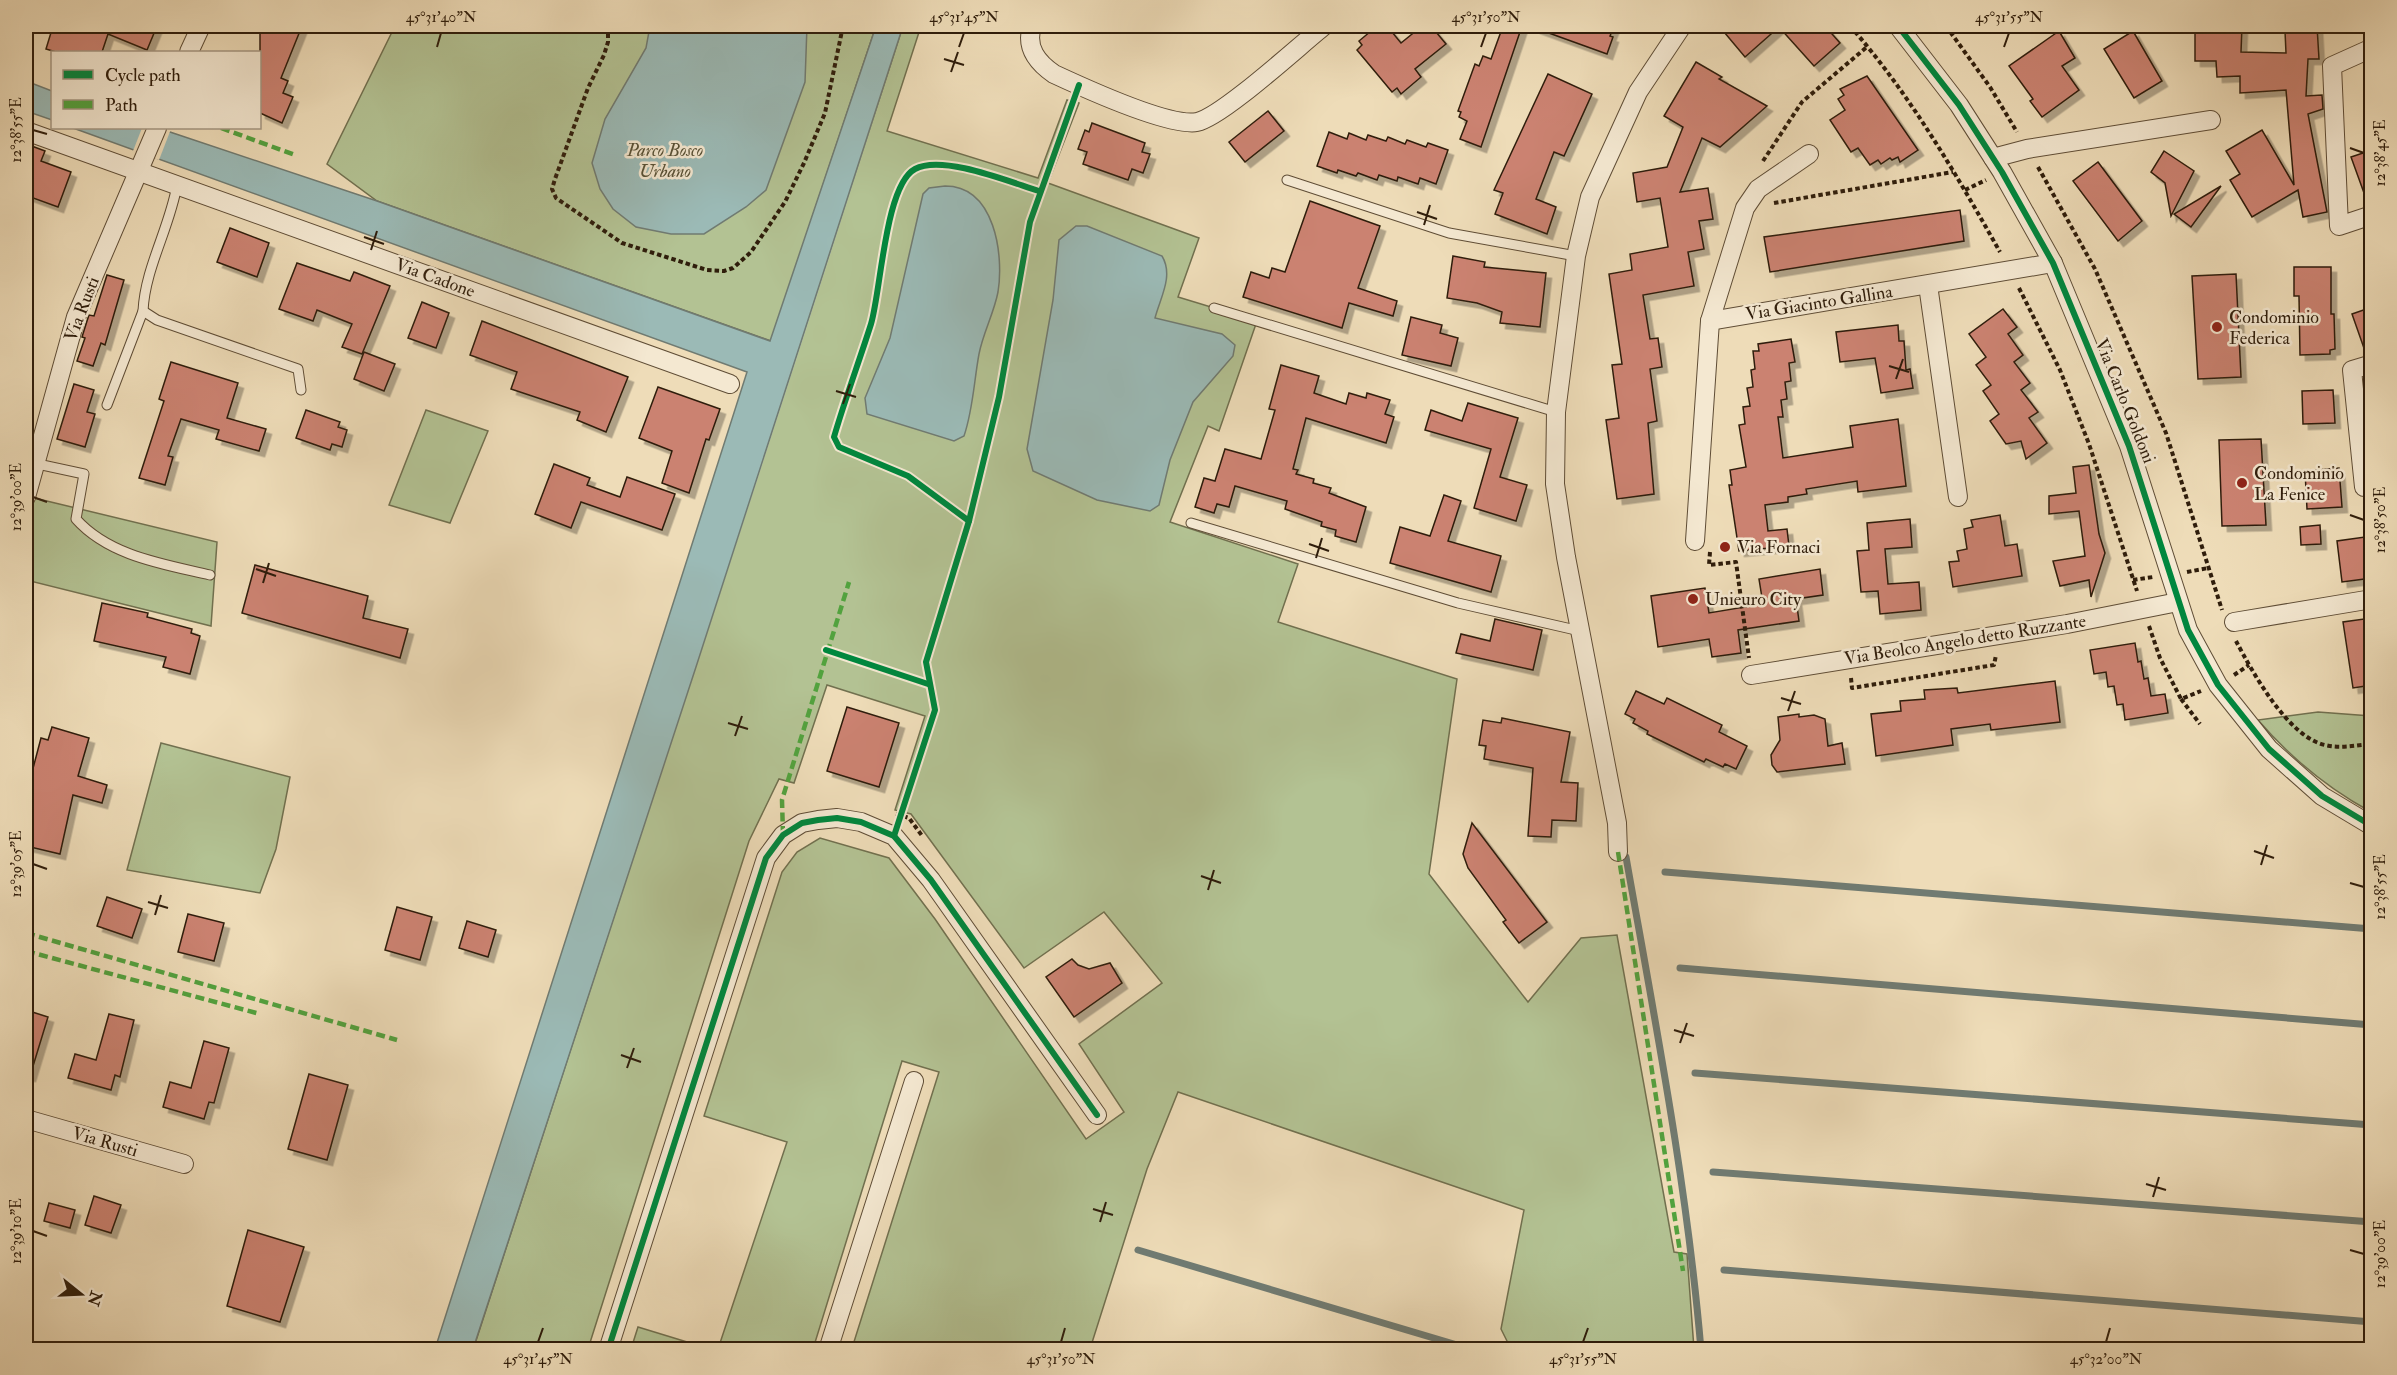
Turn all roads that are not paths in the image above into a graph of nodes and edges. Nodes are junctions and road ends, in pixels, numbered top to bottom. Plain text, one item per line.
1 (201, 26) edge
2 (1032, 26) edge
3 (1324, 26) edge
4 (1682, 26) edge
5 (1898, 26) edge
6 (2372, 48) edge
7 (189, 51) edge
8 (2211, 120) dead end
9 (157, 129) edge
10 (26, 131) edge
11 (1809, 154) dead end
12 (141, 167) junction
13 (1993, 167) junction
14 (1287, 180) dead end
15 (177, 185) junction
16 (2372, 215) edge
17 (1576, 256) junction
18 (2053, 263) junction
19 (1928, 285) junction
20 (1214, 308) dead end
21 (143, 311) junction
22 (1710, 321) junction
23 (2372, 364) edge
24 (730, 384) dead end
25 (301, 390) dead end
26 (107, 405) dead end
27 (1557, 412) junction
28 (33, 463) junction
29 (2372, 485) edge
30 (26, 497) edge
31 (1958, 497) dead end
32 (1191, 523) dead end
33 (1703, 541) road end
34 (210, 575) dead end
35 (2372, 599) edge
36 (2178, 602) junction
37 (2229, 622) road end
38 (1580, 631) junction
39 (1751, 675) road end
40 (2372, 826) edge
41 (1618, 852) dead end
42 (914, 1081) dead end
43 (1097, 1114) dead end
44 (26, 1119) edge
45 (184, 1164) dead end
46 (608, 1350) edge
47 (828, 1350) edge

1 - 7 street
2 - 3 street
4 - 17 street
5 - 13 street, Via Carlo Goldoni
6 - 16 street
8 - 13 street
9 - 12 street, Via Rusti
10 - 12 street, Via Cadone
11 - 22 street
12 - 15 street, Via Cadone
12 - 28 street, Via Rusti
13 - 18 street, Via Carlo Goldoni
14 - 17 lane
15 - 21 lane
15 - 24 street, Via Cadone
17 - 27 street
18 - 19 street, Via Giacinto Gallina
18 - 36 street, Via Carlo Goldoni
19 - 22 street, Via Giacinto Gallina
19 - 31 street
20 - 27 lane
21 - 25 lane
21 - 26 lane
22 - 33 street
23 - 29 street
27 - 38 street
28 - 30 street, Via Rusti
28 - 34 lane
32 - 38 lane
35 - 37 street
36 - 39 street, Via Beolco Angelo detto Ruzzante
36 - 40 street, Via Carlo Goldoni
38 - 41 street
42 - 47 street
43 - 46 street
44 - 45 street, Via Rusti

